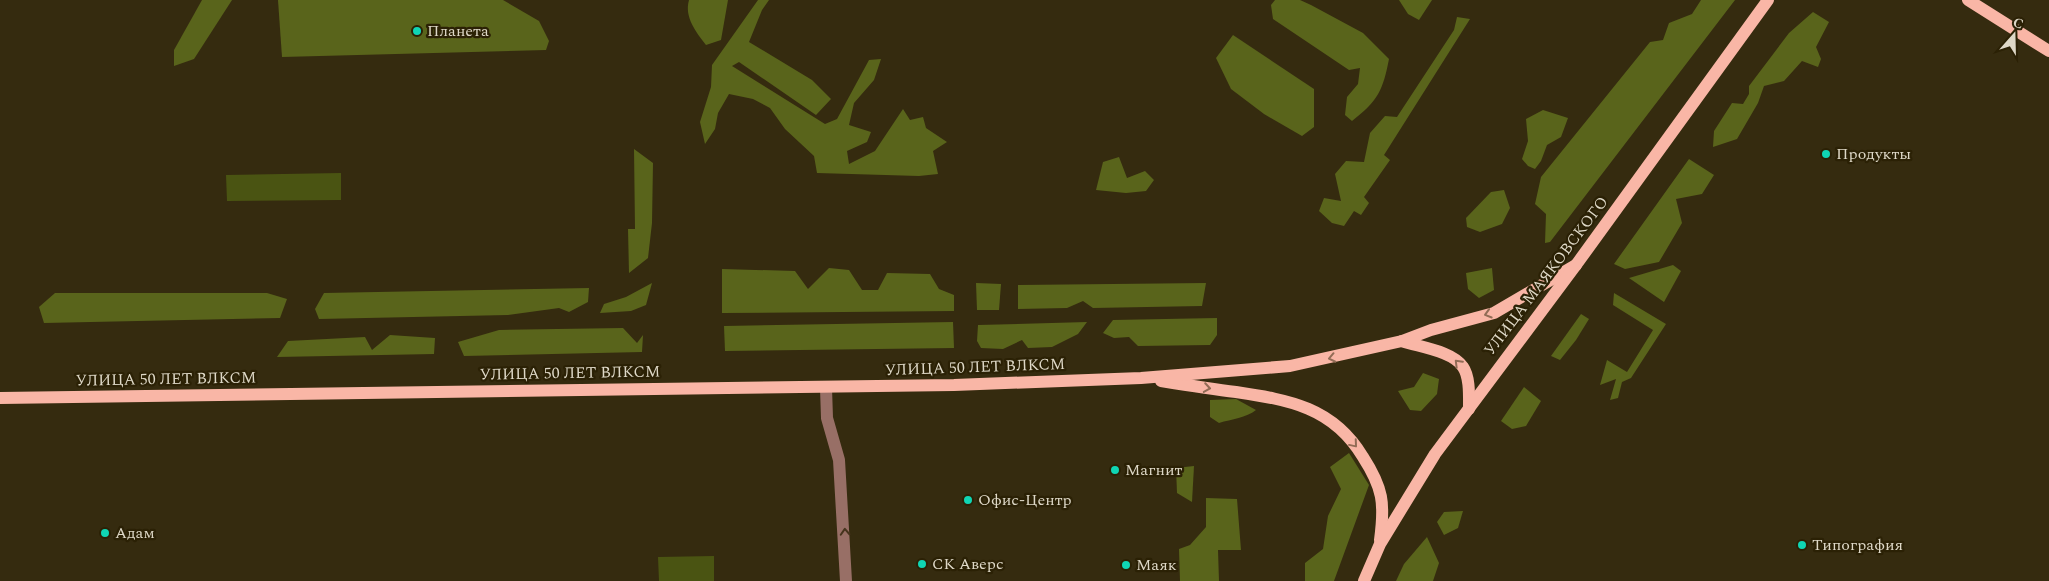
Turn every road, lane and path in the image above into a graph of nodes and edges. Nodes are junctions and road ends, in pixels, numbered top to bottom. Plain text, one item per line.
1 (1768, 0) edge
2 (1968, 0) edge
3 (2049, 51) edge
4 (1576, 265) junction
5 (1402, 341) junction
6 (1141, 378) junction
7 (826, 388) junction
8 (0, 398) edge
9 (1469, 409) junction
10 (1380, 544) junction
11 (846, 581) edge
12 (1364, 581) edge

1 - 4 main road, УЛИЦА МАЯКОВСКОГО
2 - 3 main road
4 -> 5 main road, УЛИЦА 50 ЛЕТ ВЛКСМ
4 - 9 main road, УЛИЦА МАЯКОВСКОГО
5 -> 6 main road, УЛИЦА 50 ЛЕТ ВЛКСМ
9 -> 5 main road, УЛИЦА 50 ЛЕТ ВЛКСМ
6 - 7 main road, УЛИЦА 50 ЛЕТ ВЛКСМ
6 -> 10 main road, УЛИЦА 50 ЛЕТ ВЛКСМ
7 - 8 main road, УЛИЦА 50 ЛЕТ ВЛКСМ
11 -> 7 street
9 - 10 main road, УЛИЦА МАЯКОВСКОГО
10 - 12 main road, УЛИЦА МАЯКОВСКОГО

